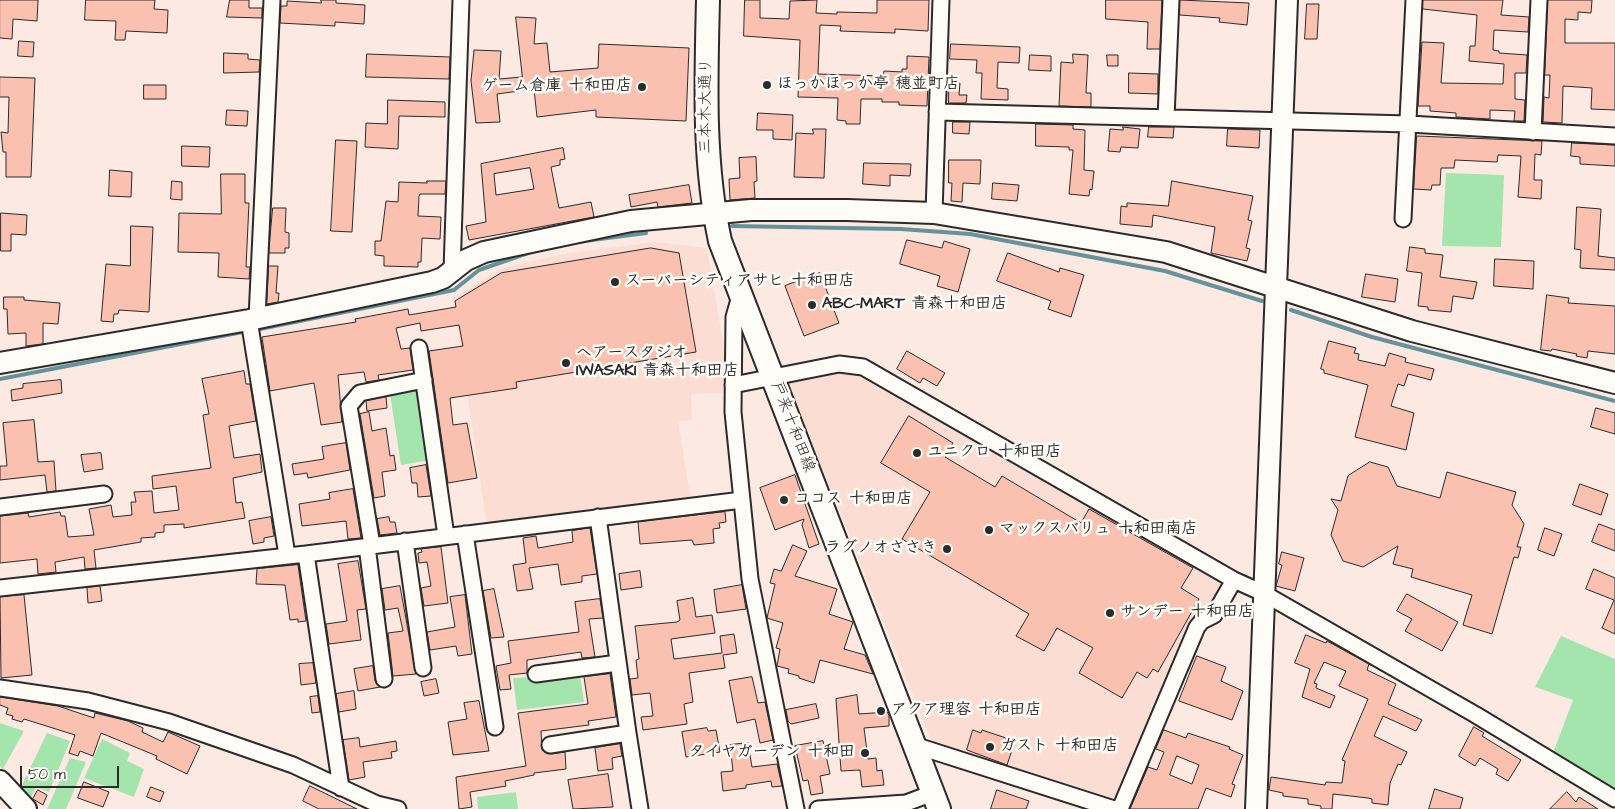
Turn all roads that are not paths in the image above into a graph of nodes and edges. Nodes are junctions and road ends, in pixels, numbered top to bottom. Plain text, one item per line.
1 (272, 0) edge
2 (461, 0) edge
3 (708, 0) edge
4 (941, 0) edge
5 (1170, 0) edge
6 (1287, 0) edge
7 (1414, 0) edge
8 (1540, 0) edge
9 (937, 112) junction
10 (1166, 118) junction
11 (1282, 121) junction
12 (1409, 124) junction
13 (1533, 132) junction
14 (1615, 136) edge
15 (714, 212) junction
16 (934, 213) junction
17 (1404, 219) dead end
18 (452, 272) junction
19 (1276, 287) junction
20 (740, 296) junction
21 (252, 325) junction
22 (419, 348) dead end
23 (0, 363) edge
24 (772, 376) junction
25 (424, 380) junction
26 (1615, 383) edge
27 (733, 385) junction
28 (104, 494) dead end
29 (742, 500) junction
30 (0, 507) edge
31 (598, 517) junction
32 (465, 534) junction
33 (446, 536) junction
34 (404, 541) junction
35 (369, 545) junction
36 (306, 554) junction
37 (287, 555) junction
38 (1234, 580) junction
39 (0, 588) edge
40 (1263, 593) junction
41 (618, 663) junction
42 (423, 668) dead end
43 (536, 674) dead end
44 (384, 679) dead end
45 (0, 688) edge
46 (495, 727) dead end
47 (628, 733) junction
48 (550, 745) dead end
49 (916, 746) junction
50 (0, 781) edge
51 (341, 788) junction
52 (1615, 799) edge
53 (936, 801) edge
54 (1068, 802) edge
55 (26, 809) edge
56 (398, 809) edge
57 (640, 809) edge
58 (796, 809) edge
59 (818, 809) edge
60 (1114, 809) edge
61 (1120, 809) edge
62 (1256, 809) edge

1 - 21 street
2 - 18 street
3 - 15 main road, 三本木大通り
4 - 9 street
5 - 10 street
6 - 11 street
7 - 12 street
8 - 13 street
9 - 10 street
9 - 16 street
10 - 11 street
11 - 12 street
11 - 19 street
12 - 13 street
12 - 17 street
13 - 14 street
15 - 16 street
15 - 18 street
15 - 20 main road, 戸来十和田線
16 - 19 street
18 - 21 street
19 - 26 street
19 - 40 street
20 - 24 main road, 戸来十和田線
20 - 27 street
21 - 23 street
21 - 37 street
22 - 25 street
24 - 27 street
24 - 38 street
24 - 49 main road, 戸来十和田線
25 - 33 street
25 - 35 street
27 - 29 street
28 - 30 street
29 - 31 street
29 - 58 street
31 - 32 street
31 - 41 street
32 - 33 street
32 - 46 street
33 - 34 street
34 - 35 street
34 - 42 street
35 - 36 street
35 - 44 street
36 - 37 street
36 - 51 street
37 - 39 street
38 - 40 street
38 - 61 street
40 - 52 street
40 - 62 street
41 - 43 street
41 - 47 street
45 - 51 street
47 - 48 street
47 - 57 street
49 - 53 main road, 戸来十和田線
49 - 54 street
50 - 55 street
51 - 56 street
53 - 59 street
54 - 60 street

